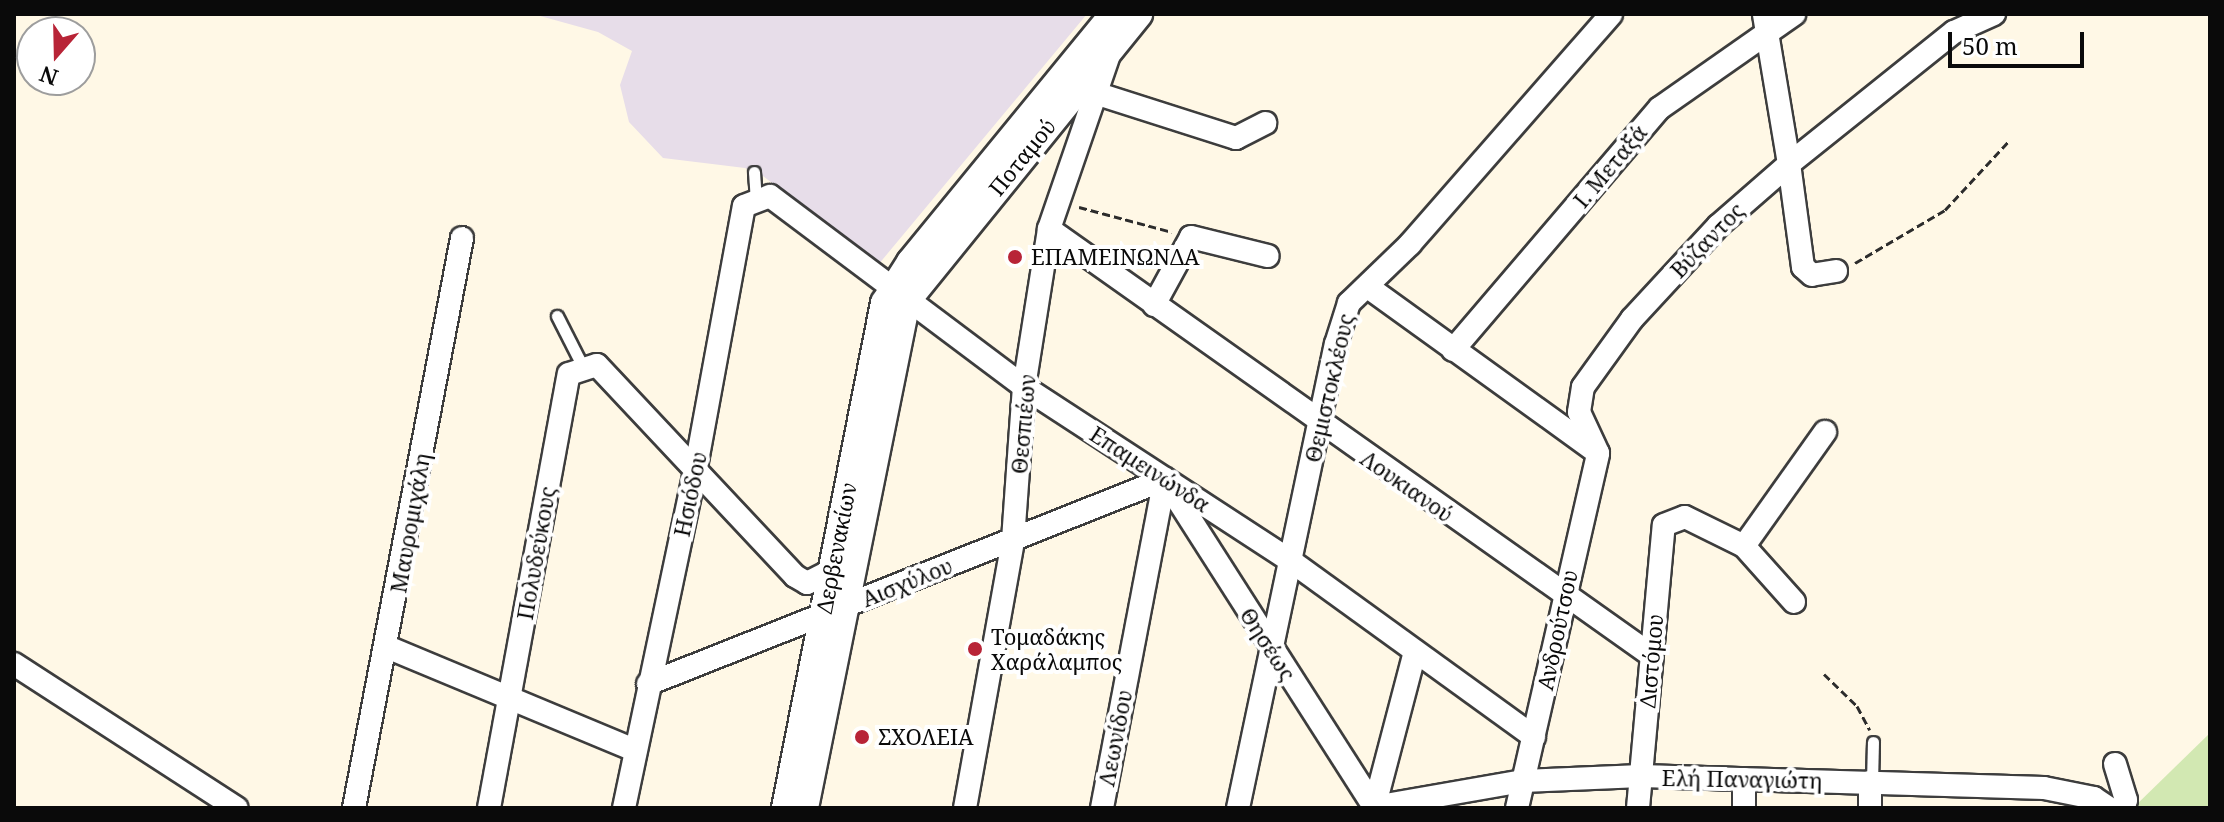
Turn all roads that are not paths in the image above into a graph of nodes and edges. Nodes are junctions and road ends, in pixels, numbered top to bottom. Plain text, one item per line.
1 (1113, 14) edge
2 (1139, 14) edge
3 (1611, 14) edge
4 (1764, 14) edge
5 (1794, 14) edge
6 (1994, 14) edge
7 (1766, 37) junction
8 (1112, 48) junction
9 (1095, 93) junction
10 (1265, 123) dead end
11 (1789, 164) junction
12 (754, 172) dead end
13 (763, 198) junction
14 (1049, 229) junction
15 (462, 238) dead end
16 (1268, 256) dead end
17 (1836, 271) road end
18 (1368, 287) junction
19 (899, 295) junction
20 (1154, 305) junction
21 (557, 316) dead end
22 (1453, 350) junction
23 (584, 369) junction
24 (1024, 387) junction
25 (1319, 424) junction
26 (1825, 432) dead end
27 (1598, 453) junction
28 (696, 467) junction
29 (1165, 479) junction
30 (1013, 540) junction
31 (1744, 546) junction
32 (1291, 561) junction
33 (831, 571) junction
34 (1564, 596) junction
35 (1794, 602) dead end
36 (834, 611) junction
37 (387, 647) junction
38 (1270, 649) junction
39 (1415, 652) junction
40 (1651, 655) junction
41 (14, 664) edge
42 (648, 684) junction
43 (510, 698) junction
44 (1534, 737) junction
45 (1873, 742) road end
46 (635, 750) junction
47 (2115, 764) dead end
48 (1641, 776) junction
49 (1744, 779) junction
50 (1523, 781) junction
51 (1871, 782) junction
52 (225, 805) edge
53 (354, 808) edge
54 (489, 808) edge
55 (624, 808) edge
56 (785, 808) edge
57 (805, 808) edge
58 (965, 808) edge
59 (1102, 808) edge
60 (1238, 808) edge
61 (1374, 808) edge
62 (1517, 808) edge
63 (1638, 808) edge
64 (1744, 808) edge
65 (1870, 808) edge
66 (2109, 808) edge
67 (2123, 808) edge

1 - 19 street, Ποταμού
2 - 8 street, Ποταμού
3 - 18 street, Θεμιστοκλέους
4 - 7 street
5 - 7 street, Ι. Μεταξά
6 - 11 street, Βύζαντος
7 - 11 street
7 - 22 street, Ι. Μεταξά
8 - 9 street, Θεσπιέων
8 - 19 street, Ποταμού
9 - 10 street
9 - 14 street, Θεσπιέων
11 - 17 street
11 - 27 street, Βύζαντος
12 - 13 lane
13 - 19 street, Επαμεινώνδα
13 - 28 street, Ησιόδου
14 - 20 street, Λουκιανού
14 - 24 street, Θεσπιέων
15 - 37 street, Μαυρομιχάλη
16 - 20 street
18 - 22 street
18 - 25 street, Θεμιστοκλέους
19 - 24 street, Επαμεινώνδα
19 - 33 street, Δερβενακίων
19 - 36 street, Δερβενακίων
20 - 25 street, Λουκιανού
21 - 23 lane
22 - 27 street
23 - 28 street
23 - 43 street, Πολυδεύκους
24 - 29 street, Επαμεινώνδα
24 - 30 street, Θεσπιέων
25 - 32 street, Θεμιστοκλέους
25 - 34 street, Λουκιανού
26 - 31 street
27 - 34 street, Ανδρούτσου
28 - 33 street
28 - 42 street, Ησιόδου
29 - 30 street, Αισχύλου
29 - 32 street, Επαμεινώνδα
29 - 38 street, Θησέως
29 - 59 street, Λεωνίδου
30 - 36 street, Αισχύλου
30 - 58 street, Θεσπιέων
31 - 35 street
31 - 40 street, Διστόμου
32 - 38 street, Θεμιστοκλέους
32 - 39 street, Επαμεινώνδα
33 - 36 street, Δερβενακίων
34 - 40 street, Λουκιανού
34 - 44 street, Ανδρούτσου
36 - 42 street, Αισχύλου
36 - 56 street, Δερβενακίων
36 - 57 street, Δερβενακίων
37 - 43 street
37 - 53 street, Μαυρομιχάλη
38 - 60 street, Θεμιστοκλέους
38 - 61 street, Θησέως
39 - 44 street, Επαμεινώνδα
39 - 61 street
40 - 48 street, Διστόμου
41 - 52 street
42 - 46 street, Ησιόδου
43 - 46 street
43 - 54 street, Πολυδεύκους
44 - 50 street, Ανδρούτσου
45 - 51 lane
46 - 55 street, Ησιόδου
47 - 67 street
48 - 49 street, Ελή Παναγιώτη
48 - 50 street, Ελή Παναγιώτη
48 - 63 street, Διστόμου
49 - 51 street, Ελή Παναγιώτη
49 - 64 street
50 - 61 street, Ελή Παναγιώτη
50 - 62 street, Ανδρούτσου
51 - 65 street
51 - 66 street, Ελή Παναγιώτη

